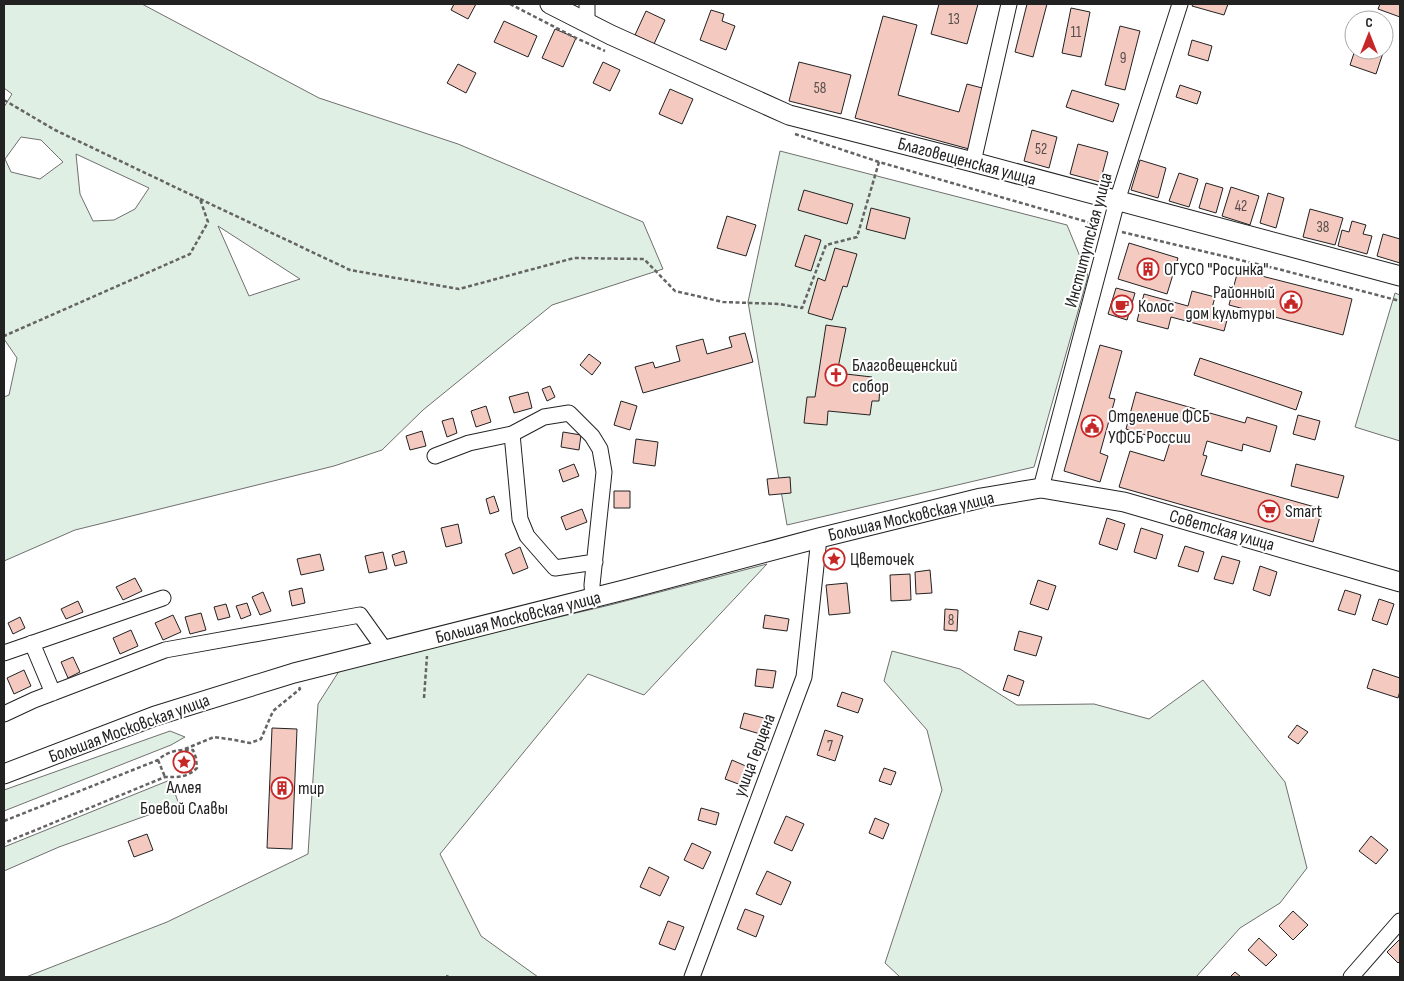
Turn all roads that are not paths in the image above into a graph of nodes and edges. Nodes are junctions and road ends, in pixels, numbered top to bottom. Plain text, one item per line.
1 (550, 4) edge
2 (588, 4) edge
3 (1009, 4) edge
4 (1180, 4) edge
5 (587, 23) junction
6 (973, 162) junction
7 (1117, 201) junction
8 (1400, 276) edge
9 (512, 434) junction
10 (435, 456) dead end
11 (1042, 488) junction
12 (819, 538) junction
13 (595, 562) junction
14 (1400, 582) edge
15 (162, 598) dead end
16 (593, 598) junction
17 (32, 643) junction
18 (385, 650) junction
19 (4, 653) edge
20 (53, 693) junction
21 (4, 714) edge
22 (4, 774) edge
23 (1400, 921) edge
24 (692, 977) edge
25 (1351, 977) edge

1 - 5 main road, Благовещенская улица
2 - 5 street
3 - 6 street
4 - 7 street, Институтская улица
5 - 6 main road, Благовещенская улица
6 - 7 main road, Благовещенская улица
7 - 8 main road, Благовещенская улица
7 - 11 street, Институтская улица
9 - 10 street
9 - 13 street
9 - 13 street
11 - 12 main road, Большая Московская улица
11 - 14 main road, Советская улица
12 - 16 main road, Большая Московская улица
12 - 24 street, улица Герцена
13 - 16 street
15 - 17 street
16 - 18 main road, Большая Московская улица
17 - 19 street
17 - 20 street
18 - 20 street
18 - 22 main road, Большая Московская улица
20 - 21 street
23 - 25 street

